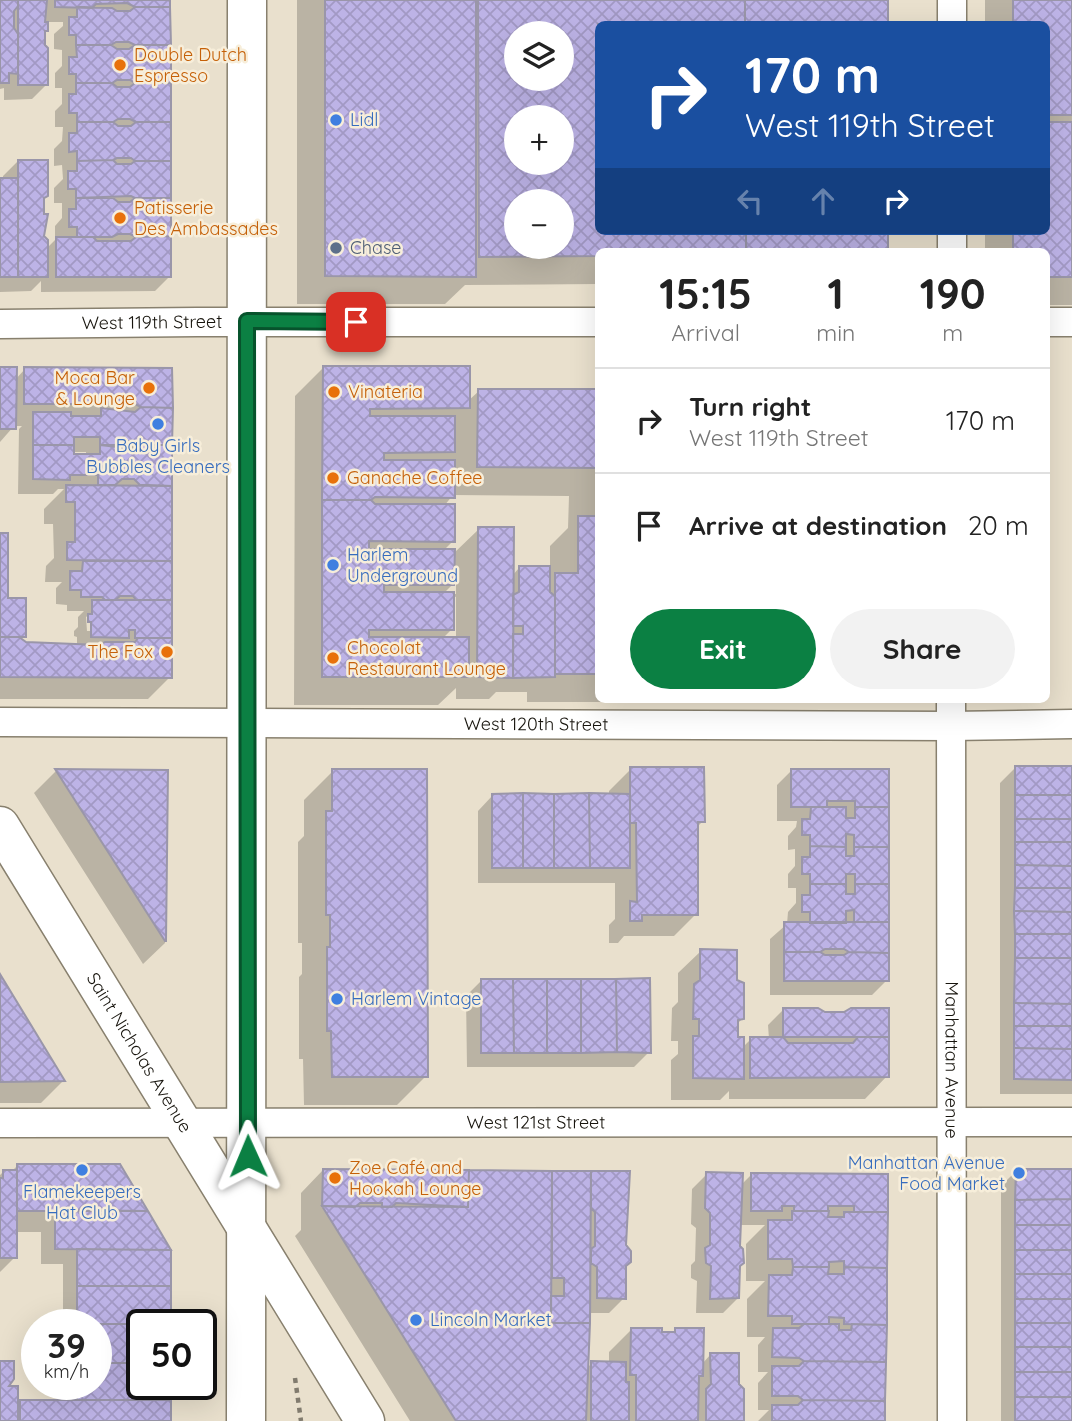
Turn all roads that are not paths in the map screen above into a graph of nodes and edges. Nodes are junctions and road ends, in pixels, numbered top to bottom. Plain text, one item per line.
1 (247, 0) edge
2 (952, 0) edge
3 (952, 21) edge
4 (247, 321) junction
5 (595, 322) edge
6 (1050, 322) edge
7 (1072, 322) edge
8 (0, 324) edge
9 (951, 713) edge
10 (0, 722) edge
11 (247, 723) junction
12 (1072, 724) edge
13 (0, 826) edge
14 (181, 1122) junction
15 (247, 1122) junction
16 (953, 1122) junction
17 (1072, 1122) edge
18 (0, 1123) edge
19 (247, 1229) junction
20 (246, 1421) edge
21 (365, 1421) edge
22 (951, 1421) edge

1 - 4 main road
2 - 3 street
4 - 5 street, West 119th Street
4 - 8 street, West 119th Street
4 - 11 main road
6 - 7 street
9 - 11 street, West 120th Street
9 - 12 street, West 120th Street
9 - 16 street, Manhattan Avenue
10 - 11 street, West 120th Street
11 - 15 main road
13 - 14 main road, Saint Nicholas Avenue
14 - 15 street, West 121st Street
14 - 18 street, West 121st Street
14 - 19 main road, Saint Nicholas Avenue
15 - 16 street, West 121st Street
15 - 19 main road
16 - 17 street, West 121st Street
16 - 22 street, Manhattan Avenue
19 - 20 main road
19 - 21 main road, Saint Nicholas Avenue

